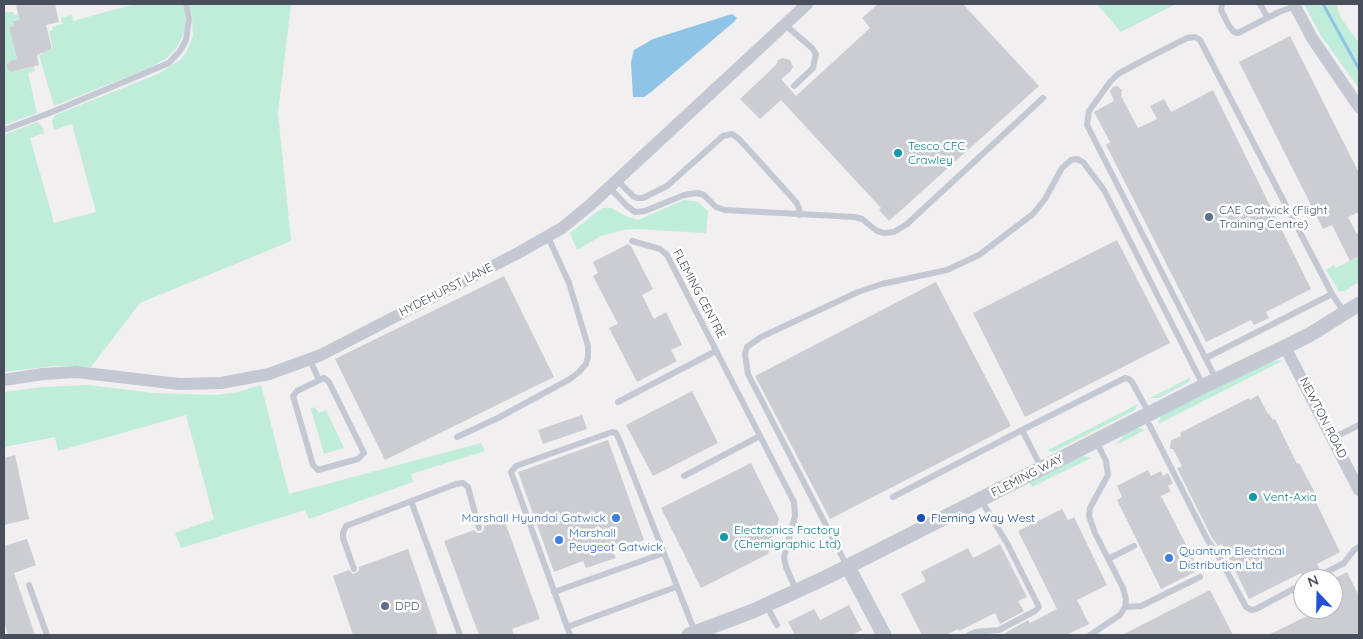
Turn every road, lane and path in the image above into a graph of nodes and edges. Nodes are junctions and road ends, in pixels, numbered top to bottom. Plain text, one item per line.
1 (186, 4) edge
2 (807, 4) edge
3 (1222, 4) edge
4 (1260, 4) edge
5 (1295, 5) edge
6 (1268, 18) junction
7 (784, 24) junction
8 (794, 86) dead end
9 (1043, 98) dead end
10 (1359, 107) edge
11 (4, 130) edge
12 (614, 184) junction
13 (800, 215) junction
14 (548, 237) junction
15 (632, 241) dead end
16 (1332, 294) junction
17 (1359, 304) edge
18 (1345, 313) junction
19 (1285, 347) junction
20 (716, 351) junction
21 (1206, 358) junction
22 (310, 360) junction
23 (4, 380) edge
24 (319, 380) junction
25 (1210, 383) junction
26 (618, 402) dead end
27 (1147, 415) junction
28 (1359, 425) edge
29 (1022, 430) junction
30 (760, 436) junction
31 (457, 437) dead end
32 (1333, 438) junction
33 (1096, 441) junction
34 (1042, 469) junction
35 (684, 476) dead end
36 (1358, 483) edge
37 (893, 497) dead end
38 (980, 500) junction
39 (410, 501) junction
40 (479, 528) dead end
41 (1134, 546) dead end
42 (1359, 547) edge
43 (664, 552) junction
44 (1108, 559) junction
45 (848, 567) junction
46 (354, 569) dead end
47 (1333, 569) edge
48 (1200, 577) dead end
49 (29, 585) dead end
50 (676, 587) junction
51 (1293, 589) edge
52 (797, 591) junction
53 (554, 592) junction
54 (766, 605) junction
55 (1124, 607) junction
56 (777, 625) dead end
57 (567, 627) junction
58 (692, 634) edge
59 (48, 635) edge
60 (460, 635) edge
61 (570, 635) edge
62 (884, 635) edge
63 (968, 635) edge
64 (1090, 635) edge

1 - 11 lane
2 - 7 street, HYDEHURST LANE
3 - 6 lane
4 - 6 lane
5 - 6 lane
5 - 10 street
7 - 8 lane
7 - 12 street, HYDEHURST LANE
9 - 13 lane
12 - 13 lane
12 - 13 lane
12 - 14 street, HYDEHURST LANE
14 - 22 street, HYDEHURST LANE
14 - 31 lane
15 - 20 lane, FLEMING CENTRE
16 - 18 lane
16 - 21 lane
16 - 21 lane
17 - 18 street, FLEMING WAY
18 - 19 street, FLEMING WAY
19 - 25 street, FLEMING WAY
19 - 32 street, NEWTON ROAD
20 - 26 lane, FLEMING CENTRE
20 - 30 lane, FLEMING CENTRE
21 - 25 lane
22 - 23 street, HYDEHURST LANE
22 - 24 lane
24 - 24 lane
25 - 27 street, FLEMING WAY
25 - 45 lane
27 - 29 lane
27 - 33 street, FLEMING WAY
27 - 51 lane
28 - 32 lane
29 - 34 lane
29 - 37 lane
30 - 35 lane
30 - 52 lane, FLEMING CENTRE
32 - 36 street, NEWTON ROAD
33 - 34 street, FLEMING WAY
33 - 44 lane
34 - 38 street, FLEMING WAY
38 - 45 street, FLEMING WAY
38 - 63 lane
39 - 40 lane
39 - 46 lane
39 - 60 lane
41 - 44 lane
42 - 47 lane
43 - 50 lane
43 - 53 lane
43 - 53 lane
44 - 55 lane
45 - 52 street, FLEMING WAY
45 - 62 street
48 - 55 lane
49 - 59 lane
50 - 57 lane
50 - 58 lane
52 - 54 street, FLEMING WAY
53 - 57 lane
54 - 56 lane
54 - 58 street, FLEMING WAY
55 - 64 lane
57 - 61 lane

